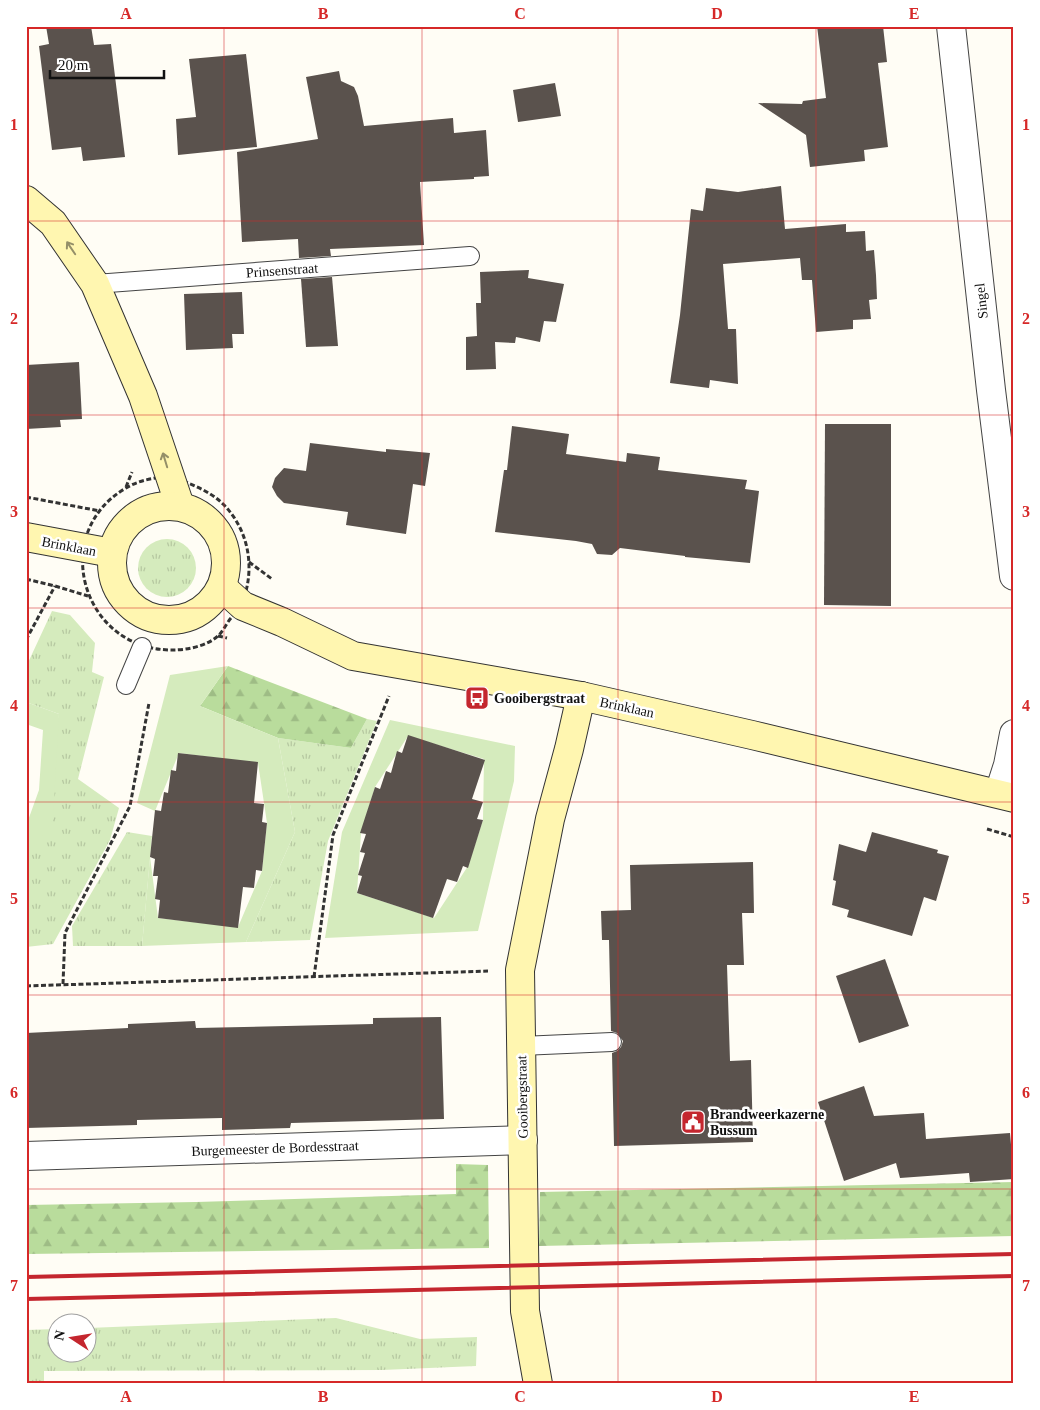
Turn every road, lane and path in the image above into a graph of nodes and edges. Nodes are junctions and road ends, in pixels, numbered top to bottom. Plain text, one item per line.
1 (951, 26) edge
2 (26, 200) edge
3 (470, 256) dead end
4 (95, 284) junction
5 (26, 497) edge
6 (180, 506) junction
7 (100, 511) dead end
8 (26, 538) edge
9 (112, 553) junction
10 (249, 562) dead end
11 (1014, 576) edge
12 (26, 579) edge
13 (278, 582) dead end
14 (54, 586) junction
15 (222, 587) junction
16 (88, 597) dead end
17 (26, 640) edge
18 (142, 647) dead end
19 (126, 685) dead end
20 (389, 696) dead end
21 (581, 696) junction
22 (150, 699) dead end
23 (1014, 734) edge
24 (1006, 795) edge
25 (991, 830) dead end
26 (1014, 837) edge
27 (520, 970) junction
28 (314, 976) junction
29 (63, 984) junction
30 (26, 986) edge
31 (612, 1042) dead end
32 (521, 1046) junction
33 (523, 1140) junction
34 (26, 1156) edge
35 (538, 1384) edge

1 - 11 street, Singel
4 -> 2 main road
3 - 4 lane, Prinsenstraat
6 -> 4 main road
5 - 7 path
6 - 9 main road
6 - 15 main road
8 - 9 main road, Brinklaan
9 - 15 main road
10 - 13 path
12 - 14 path
14 - 16 path
14 - 17 path
15 - 21 main road, Brinklaan
18 - 19 lane
20 - 28 path
21 - 24 main road, Brinklaan
21 - 27 main road, Gooibergstraat
22 - 29 path
23 - 24 street
25 - 26 path
27 - 28 path
27 - 32 main road, Gooibergstraat
28 - 29 path
29 - 30 path
31 - 32 lane
32 - 33 main road, Gooibergstraat
33 - 34 street, Burgemeester de Bordesstraat
33 - 35 main road, Gooibergstraat

